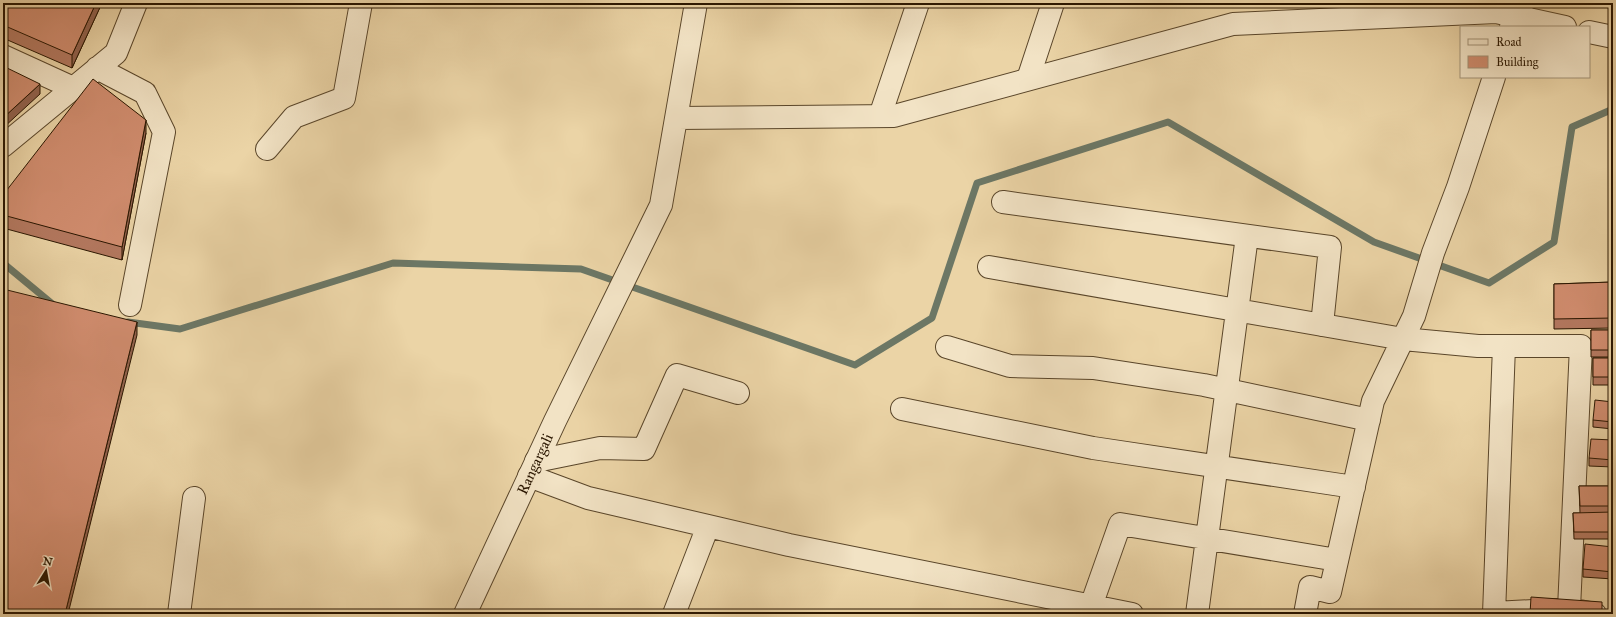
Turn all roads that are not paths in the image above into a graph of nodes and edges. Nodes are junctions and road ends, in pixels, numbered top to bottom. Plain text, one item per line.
1 (136, 3) edge
2 (361, 3) edge
3 (696, 3) edge
4 (918, 3) edge
5 (1053, 3) edge
6 (1516, 15) edge
7 (1560, 26) edge
8 (1590, 32) edge
9 (1613, 37) edge
10 (3, 56) edge
11 (97, 68) junction
12 (1494, 78) edge
13 (1028, 79) junction
14 (73, 88) junction
15 (880, 116) junction
16 (677, 118) junction
17 (3, 146) edge
18 (267, 149) dead end
19 (1003, 202) dead end
20 (1247, 236) junction
21 (989, 267) dead end
22 (130, 305) dead end
23 (1238, 310) junction
24 (1322, 324) junction
25 (1403, 339) junction
26 (1504, 346) junction
27 (946, 347) dead end
28 (1227, 390) junction
29 (738, 393) dead end
30 (902, 409) dead end
31 (1369, 420) junction
32 (1217, 466) junction
33 (532, 469) junction
34 (1354, 487) junction
35 (194, 498) dead end
36 (708, 526) junction
37 (1207, 538) junction
38 (1338, 560) junction
39 (1091, 606) junction
40 (1569, 609) junction
41 (1494, 613) edge
42 (179, 614) edge
43 (465, 614) edge
44 (674, 614) edge
45 (1132, 614) edge
46 (1197, 614) edge
47 (1305, 614) edge
48 (1595, 614) edge

1 - 11 street
2 - 18 street
3 - 16 street, Rangargali
4 - 15 street
5 - 13 street
6 - 7 street
6 - 13 street
8 - 9 street
10 - 14 street
11 - 14 street
11 - 22 street
12 - 25 street
13 - 15 street
14 - 17 street
15 - 16 street
16 - 33 street, Rangargali
19 - 20 street
20 - 23 street
20 - 24 street
21 - 23 street
23 - 24 street
23 - 28 street
24 - 25 street
25 - 26 street
25 - 31 street
26 - 40 street
26 - 41 street
27 - 28 street
28 - 31 street
28 - 32 street
29 - 33 street
30 - 32 street
31 - 34 street
32 - 34 street
32 - 37 street
33 - 36 street
33 - 43 street, Rangargali
34 - 38 street
35 - 42 street
36 - 39 street
36 - 44 street
37 - 38 street
37 - 39 street
37 - 46 street
38 - 47 street
39 - 45 street
40 - 41 street
40 - 48 street

